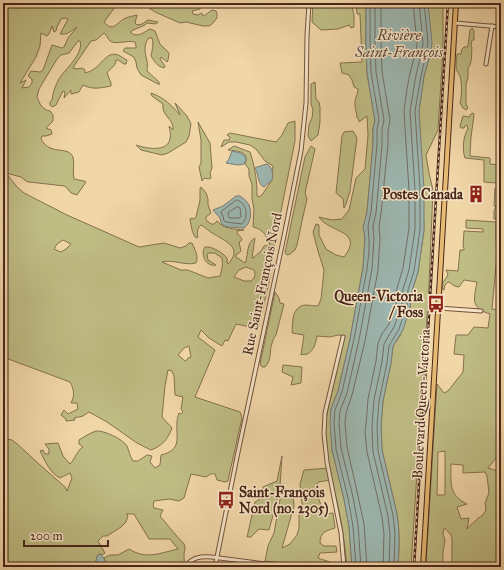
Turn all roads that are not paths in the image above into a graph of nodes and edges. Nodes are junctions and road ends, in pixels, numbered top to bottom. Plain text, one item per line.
1 (309, 3) edge
2 (456, 3) edge
3 (455, 23) junction
4 (492, 26) junction
5 (501, 28) edge
6 (486, 64) dead end
7 (438, 308) junction
8 (481, 311) dead end
9 (343, 337) dead end
10 (217, 557) junction
11 (185, 567) edge
12 (215, 567) edge
13 (290, 567) edge
14 (344, 567) edge
15 (423, 567) edge

1 - 10 street, Rue Saint-François Nord
2 - 3 main road, Boulevard Queen-Victoria
3 - 4 street
3 - 7 main road, Boulevard Queen-Victoria
4 - 5 street
4 - 6 street
7 - 8 street
7 - 15 main road, Boulevard Queen-Victoria
9 - 14 street
10 - 11 street
10 - 12 street, Rue Saint-François Nord
10 - 13 street

